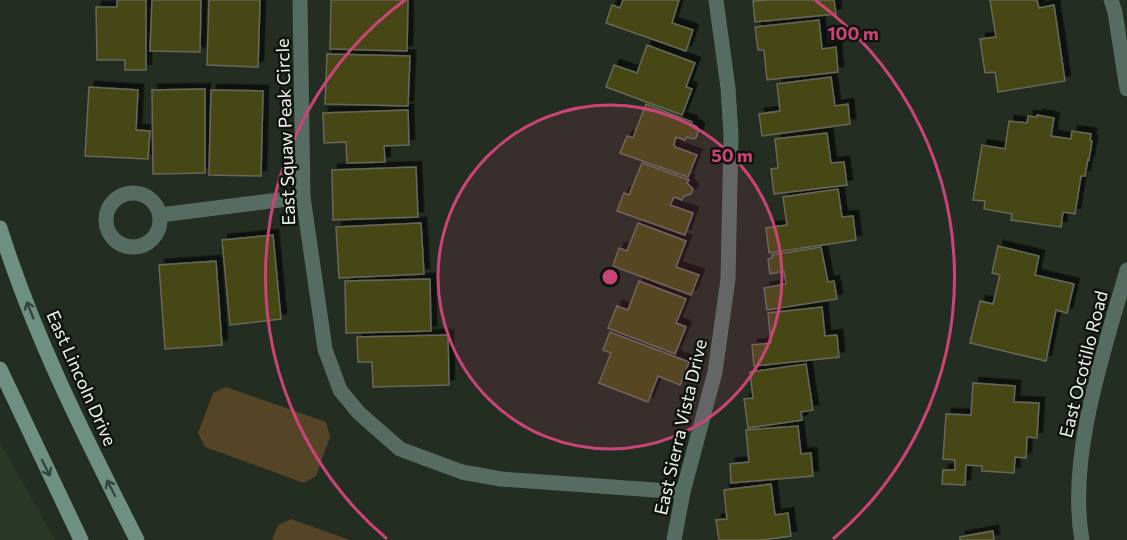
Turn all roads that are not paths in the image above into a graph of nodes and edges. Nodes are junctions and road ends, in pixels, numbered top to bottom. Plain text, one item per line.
1 (300, 0) edge
2 (716, 0) edge
3 (1111, 0) edge
4 (1127, 89) edge
5 (303, 197) junction
6 (160, 214) dead end
7 (0, 228) edge
8 (1127, 270) edge
9 (0, 369) edge
10 (683, 492) junction
11 (81, 540) edge
12 (137, 540) edge
13 (674, 540) edge
14 (1082, 540) edge

1 - 5 street, East Squaw Peak Circle
2 - 10 street, East Sierra Vista Drive
3 - 4 street
5 - 6 street
5 - 10 street, East Squaw Peak Circle
12 -> 7 main road, East Lincoln Drive
8 - 14 street, East Ocotillo Road
9 -> 11 main road
10 - 13 street, East Sierra Vista Drive

